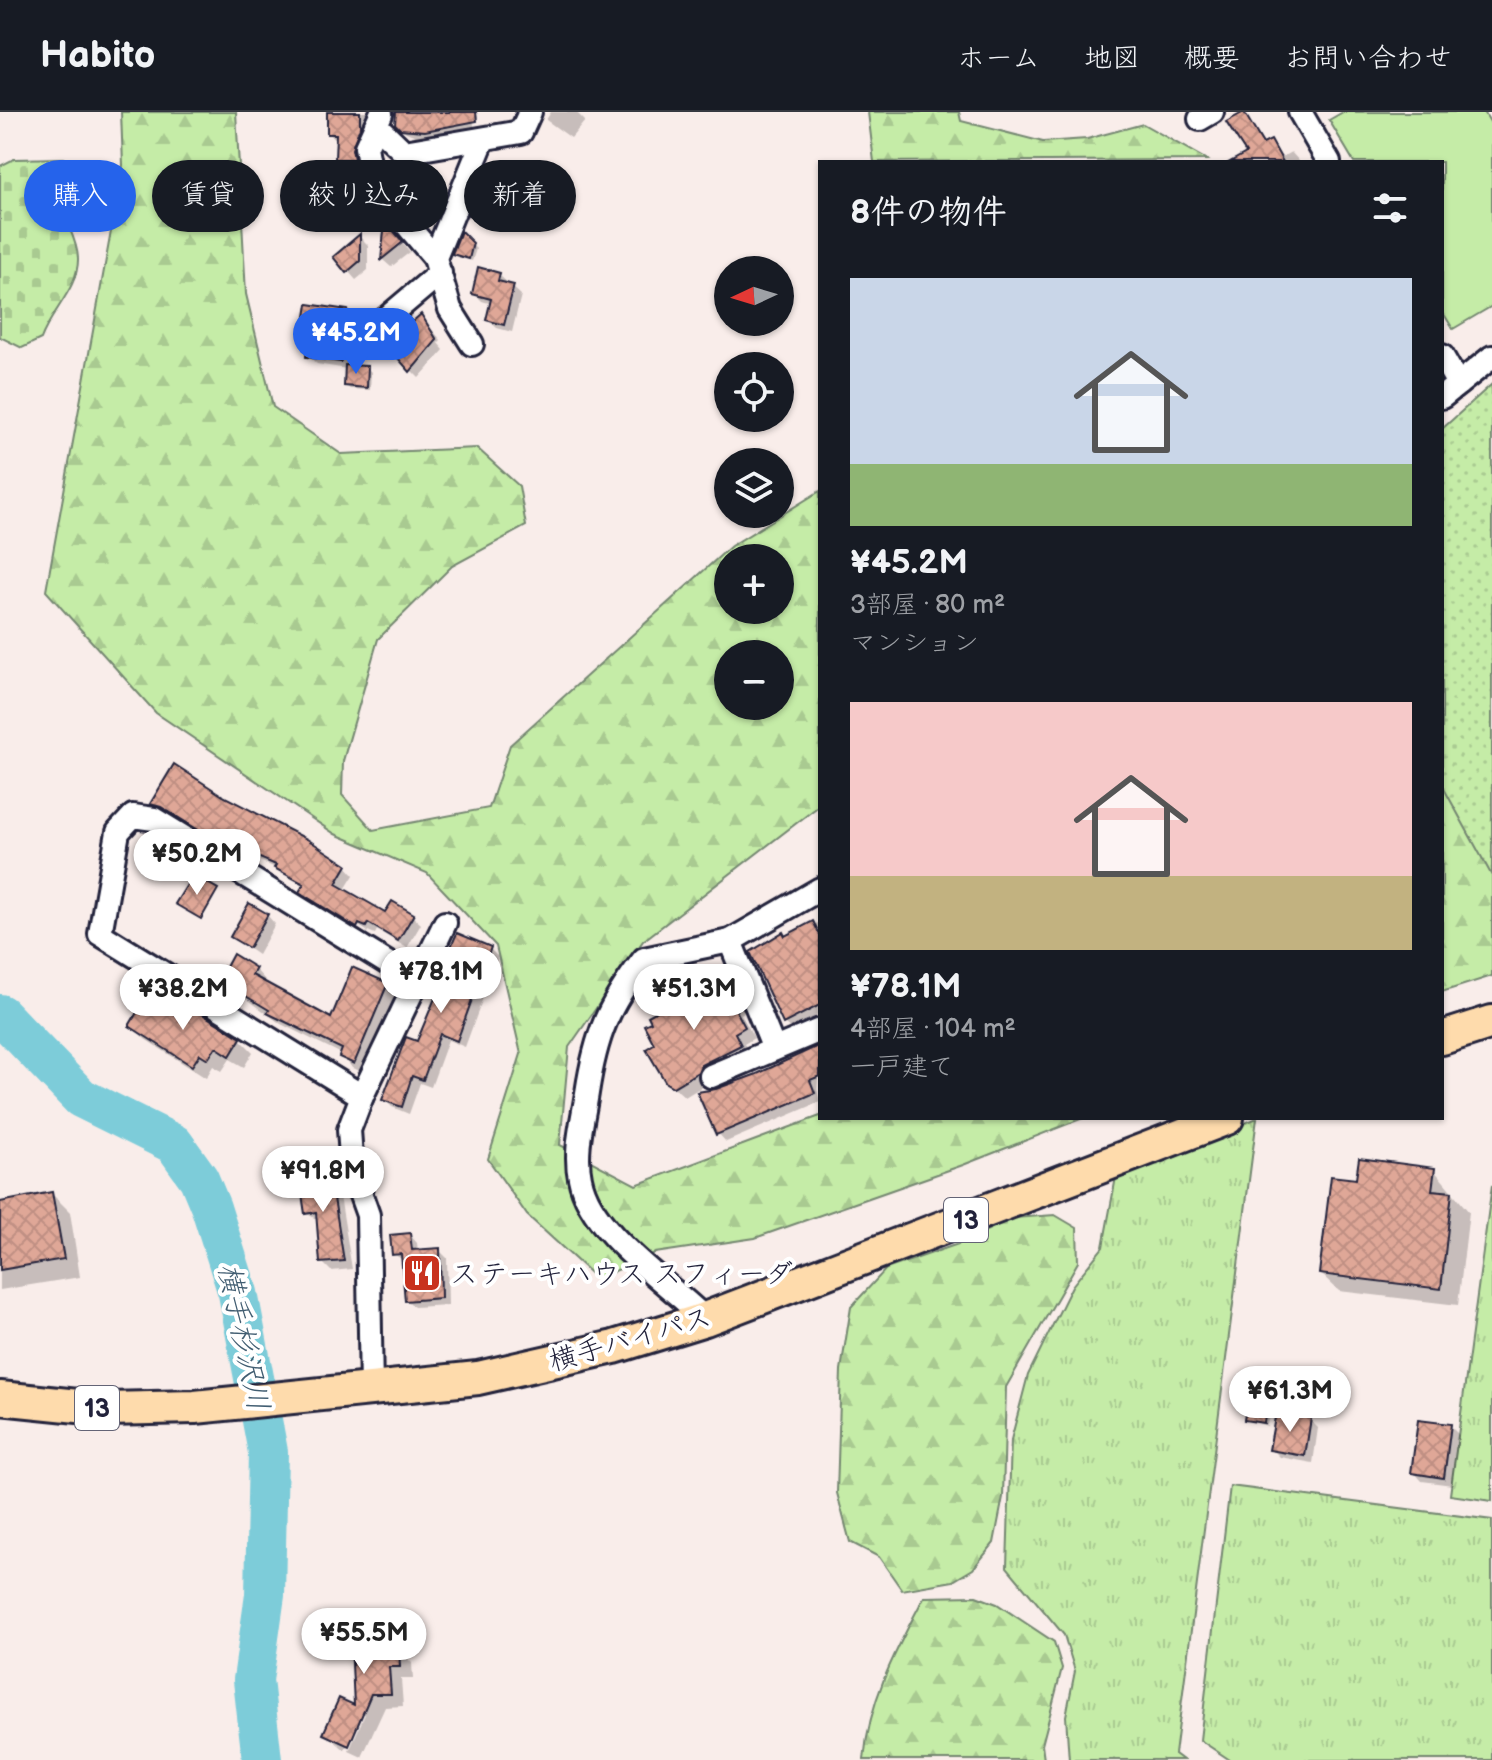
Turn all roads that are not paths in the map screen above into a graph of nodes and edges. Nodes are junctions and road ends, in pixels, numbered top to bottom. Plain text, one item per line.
1 (530, 112) edge
2 (1300, 112) edge
3 (379, 119) edge
4 (483, 140) junction
5 (1328, 160) edge
6 (437, 266) junction
7 (376, 327) dead end
8 (472, 344) dead end
9 (1492, 357) edge
10 (1444, 364) edge
11 (1450, 390) edge
12 (818, 890) edge
13 (445, 923) dead end
14 (730, 941) junction
15 (415, 980) junction
16 (1492, 1022) edge
17 (818, 1031) edge
18 (1444, 1037) edge
19 (774, 1049) junction
20 (711, 1076) dead end
21 (362, 1096) junction
22 (1222, 1120) edge
23 (705, 1319) junction
24 (371, 1391) junction
25 (0, 1398) edge

1 - 4 street
2 - 5 street
3 - 4 street
3 - 6 street
4 - 6 street
6 - 7 street
6 - 8 street
9 - 11 street
10 - 11 street
12 - 14 street
13 - 15 street
14 - 19 street
14 - 23 street
15 - 21 street
15 - 21 street
16 - 18 highway
17 - 19 street
19 - 20 street
21 - 24 street
22 - 23 highway, 横手バイパス / 13
23 - 24 highway, 横手バイパス / 13
24 - 25 highway, 横手バイパス / 13

